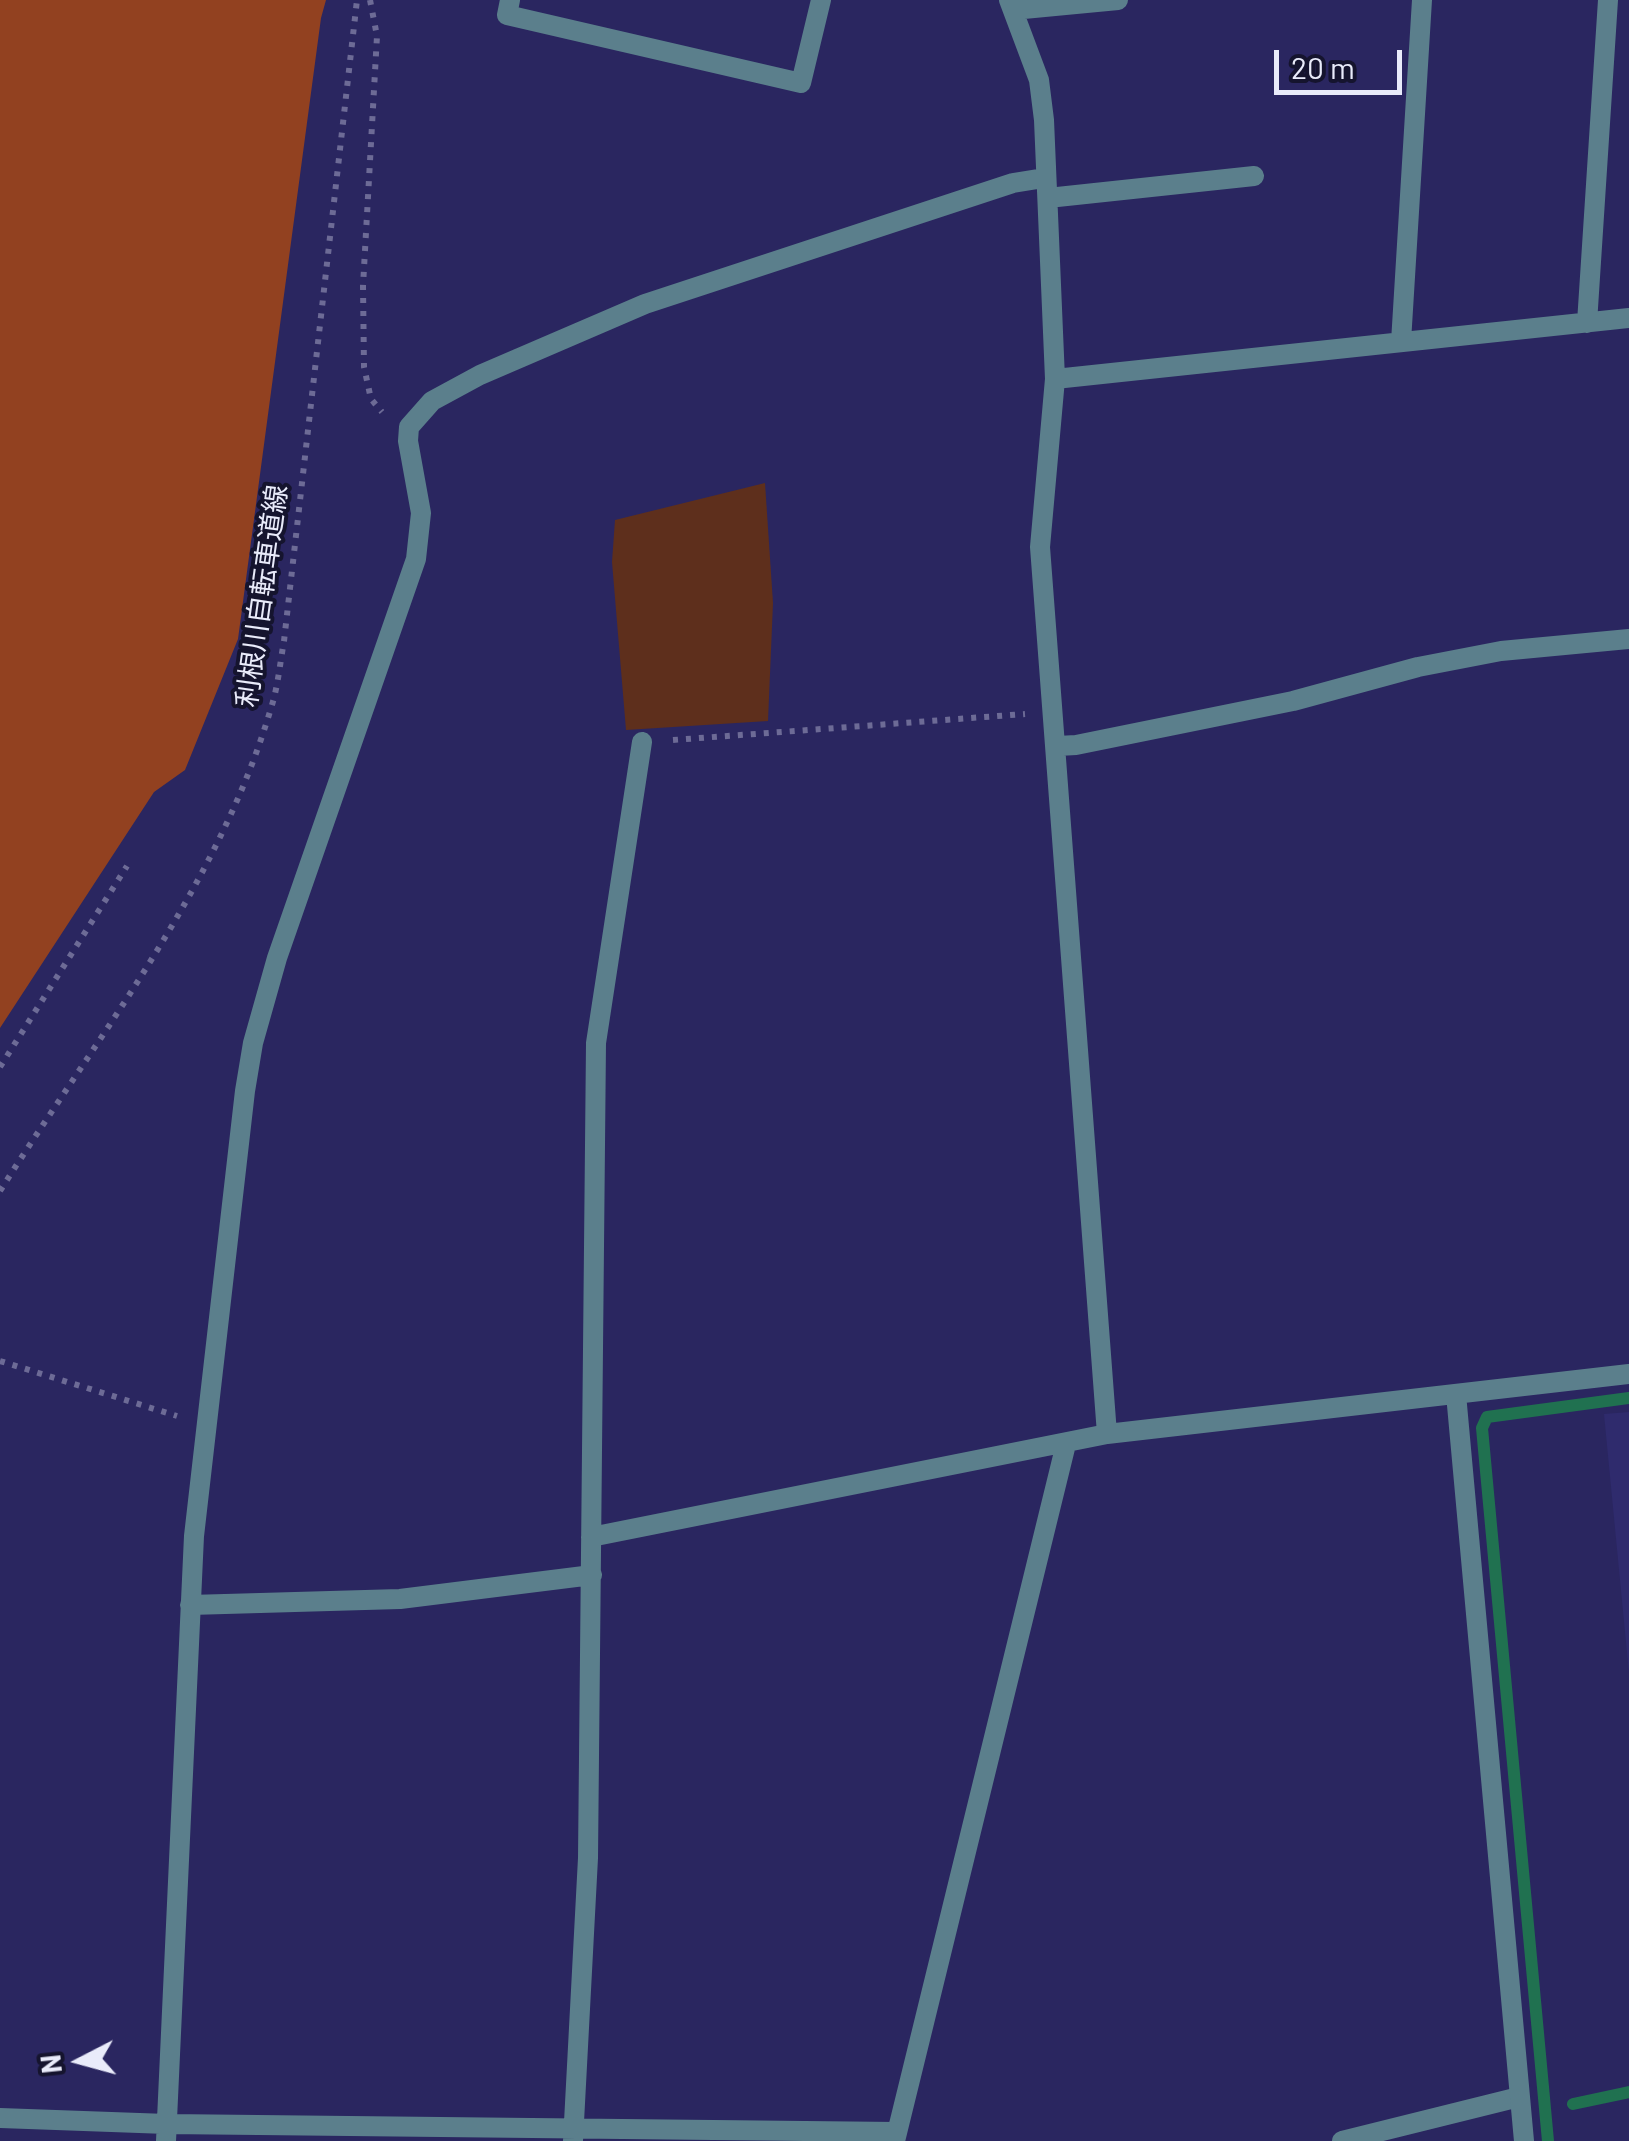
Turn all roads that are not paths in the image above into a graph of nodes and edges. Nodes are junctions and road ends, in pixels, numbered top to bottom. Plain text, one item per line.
1 (510, 0) edge
2 (821, 0) edge
3 (1118, 0) edge
4 (1422, 0) edge
5 (1608, 0) edge
6 (1011, 5) edge
7 (1254, 176) dead end
8 (1046, 188) junction
9 (1629, 318) edge
10 (1587, 322) junction
11 (1400, 342) junction
12 (1055, 379) junction
13 (1629, 639) edge
14 (642, 742) road end
15 (1058, 746) junction
16 (1629, 1374) edge
17 (1456, 1394) junction
18 (1107, 1434) junction
19 (1066, 1444) junction
20 (591, 1537) junction
21 (592, 1574) junction
22 (190, 1605) junction
23 (1519, 2097) junction
24 (0, 2118) edge
25 (166, 2133) edge
26 (574, 2136) edge
27 (896, 2137) edge
28 (1342, 2141) edge
29 (1524, 2141) edge

1 - 2 street
3 - 6 street
4 - 11 street
5 - 10 street
6 - 8 street
7 - 8 street
8 - 12 street
8 - 22 street
9 - 10 street
10 - 11 street
11 - 12 street
12 - 15 street
13 - 15 street
14 - 20 street
15 - 18 street
16 - 17 street
17 - 18 street
17 - 23 street
18 - 19 street
19 - 20 street
19 - 27 street
20 - 21 street
21 - 22 street
21 - 26 street
22 - 25 street
23 - 28 street
23 - 29 street
24 - 25 street
25 - 26 street
26 - 27 street

